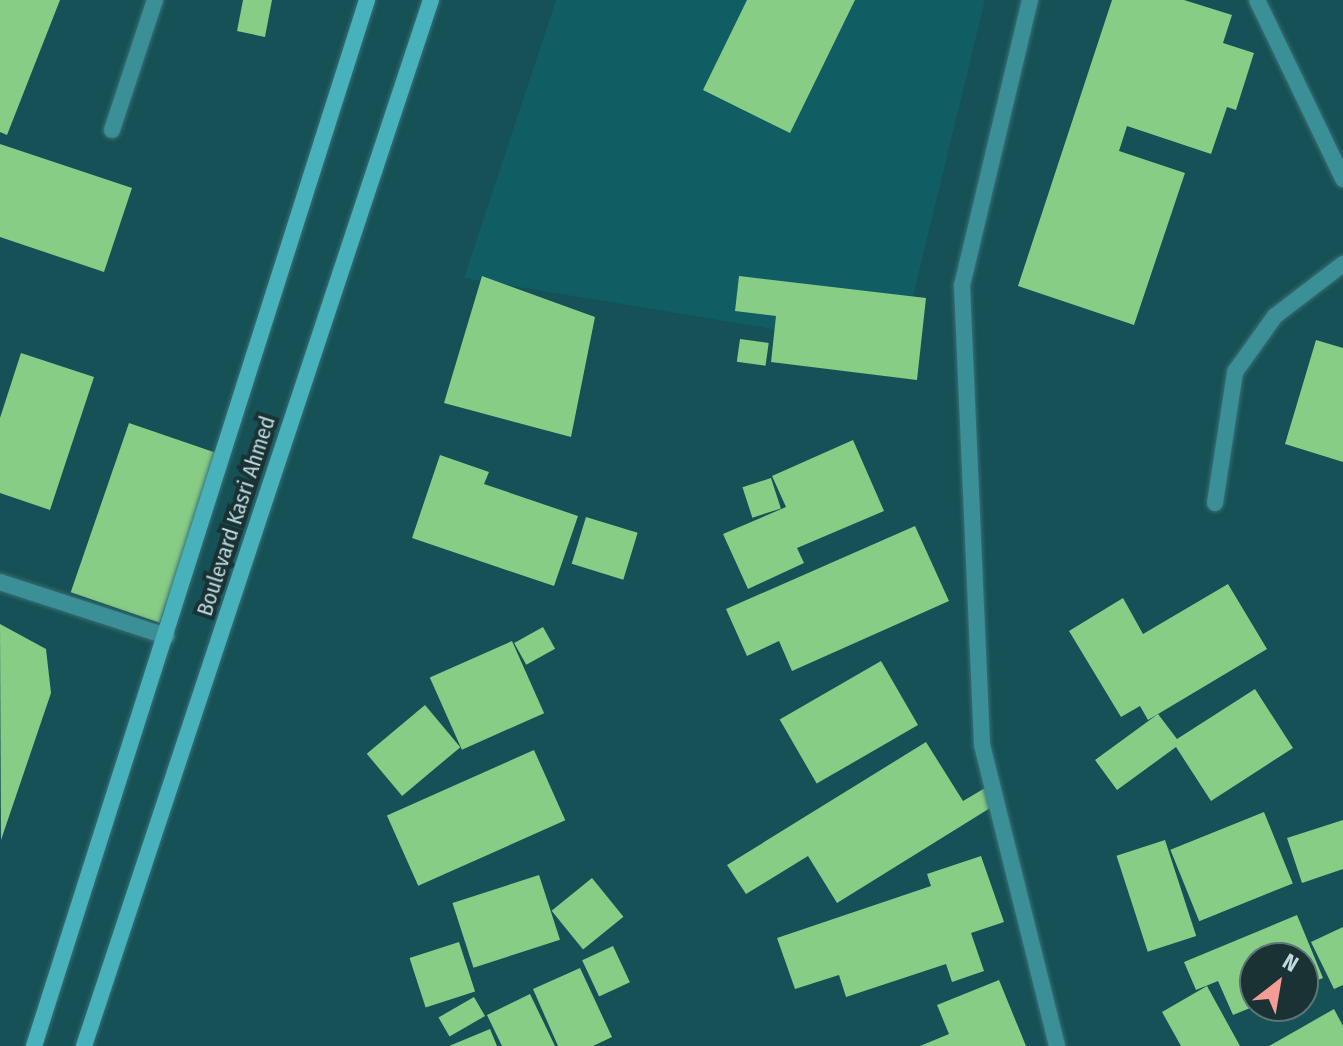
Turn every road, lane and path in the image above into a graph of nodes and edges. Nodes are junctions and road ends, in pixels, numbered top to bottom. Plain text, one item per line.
1 (155, 0) edge
2 (367, 0) edge
3 (431, 0) edge
4 (1030, 0) edge
5 (1257, 0) edge
6 (112, 130) dead end
7 (1343, 179) edge
8 (1343, 264) edge
9 (1215, 503) dead end
10 (0, 582) edge
11 (166, 636) junction
12 (34, 1046) edge
13 (84, 1046) edge
14 (1057, 1046) edge

1 - 6 street
2 - 11 main road, Boulevard Kasri Ahmed
3 - 13 main road, Boulevard Kasri Ahmed
4 - 14 street
5 - 7 street
8 - 9 street
10 - 11 street
11 - 12 main road, Boulevard Kasri Ahmed

